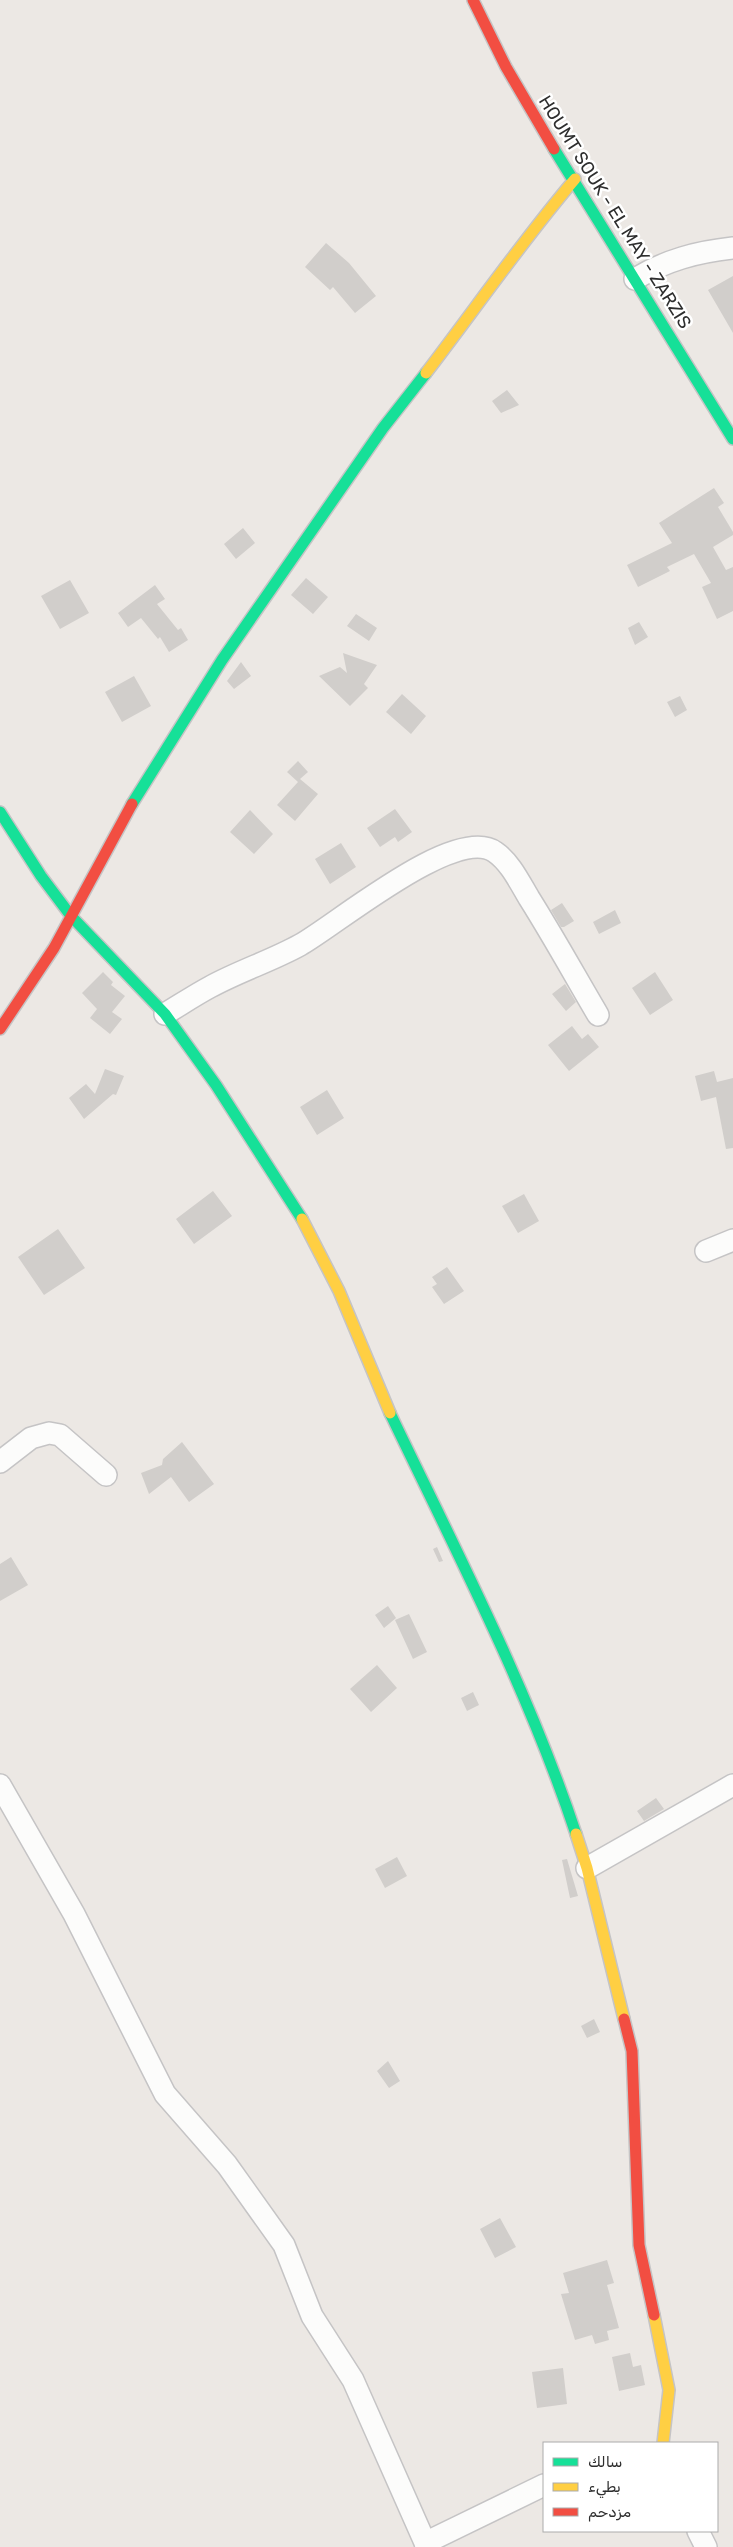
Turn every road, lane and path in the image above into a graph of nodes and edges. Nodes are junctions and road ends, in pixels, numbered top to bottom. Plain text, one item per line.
1 (472, 0) edge
2 (575, 180) junction
3 (733, 248) edge
4 (636, 279) junction
5 (733, 439) edge
6 (0, 812) edge
7 (71, 916) junction
8 (165, 1014) junction
9 (598, 1015) dead end
10 (0, 1030) edge
11 (733, 1240) edge
12 (706, 1251) dead end
13 (0, 1462) edge
14 (106, 1475) dead end
15 (0, 1785) edge
16 (733, 1785) edge
17 (587, 1868) junction
18 (657, 2442) edge
19 (543, 2486) edge
20 (698, 2532) edge
21 (426, 2545) edge
22 (706, 2547) edge

1 - 2 street, HOUMT SOUK - EL MAY - ZARZIS
2 - 4 street, HOUMT SOUK - EL MAY - ZARZIS
2 - 7 street
3 - 4 street
4 - 5 street, HOUMT SOUK - EL MAY - ZARZIS
6 - 7 street
7 - 8 street
7 - 10 street
8 - 9 street
8 - 17 street
11 - 12 street
13 - 14 street
15 - 21 street
16 - 17 street
17 - 18 street
19 - 21 street
20 - 22 street

